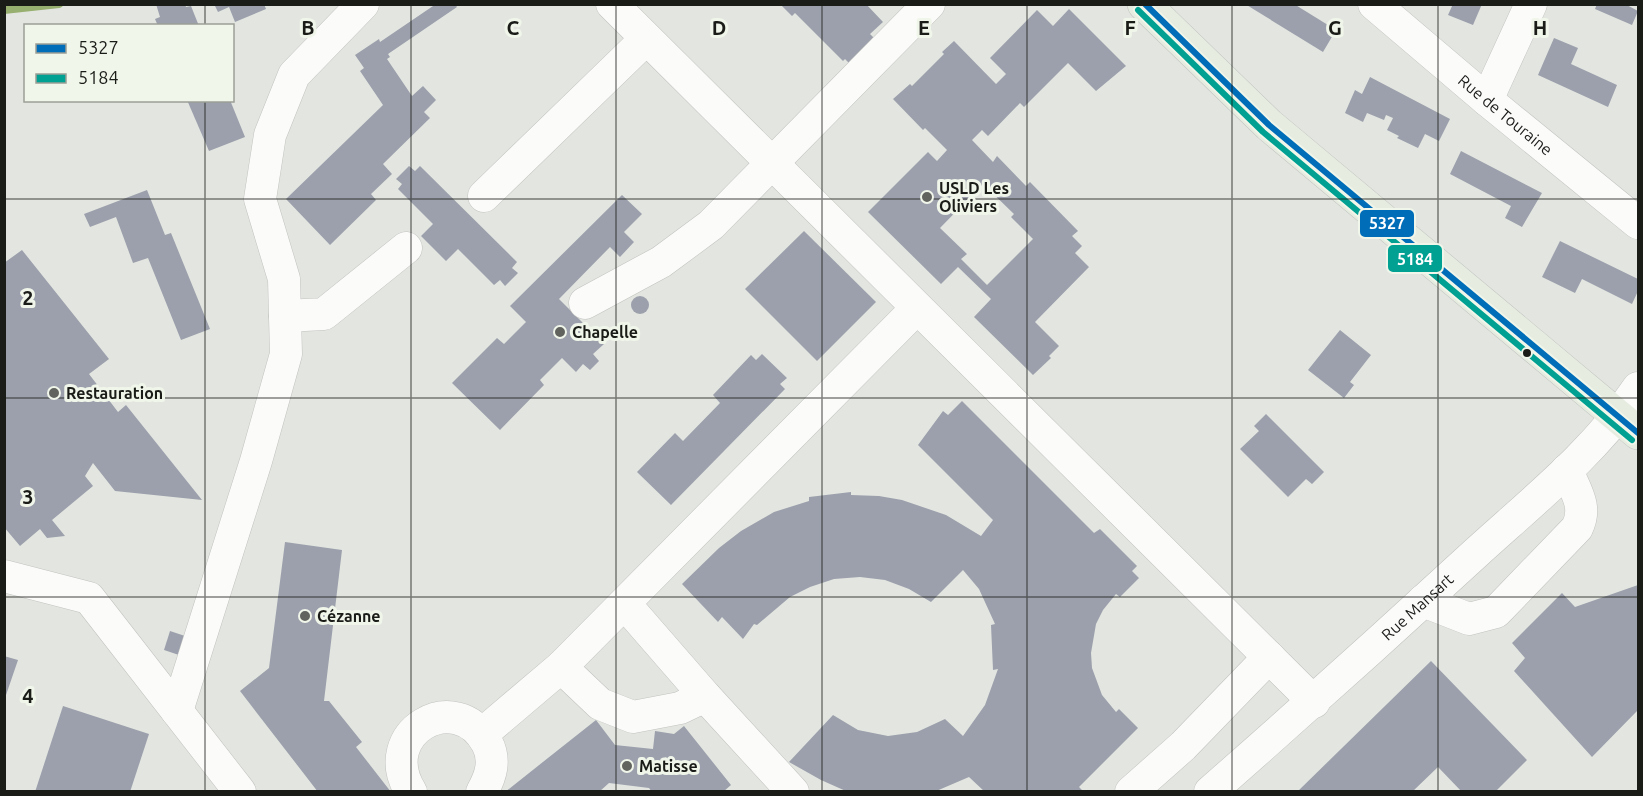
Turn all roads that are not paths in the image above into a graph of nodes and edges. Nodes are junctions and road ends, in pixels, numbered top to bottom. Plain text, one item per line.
1 (363, 4) edge
2 (612, 4) edge
3 (929, 4) edge
4 (1144, 4) edge
5 (1374, 4) edge
6 (1531, 4) edge
7 (646, 39) junction
8 (1487, 100) junction
9 (771, 163) junction
10 (484, 196) dead end
11 (1638, 223) edge
12 (406, 248) dead end
13 (585, 303) dead end
14 (917, 308) junction
15 (285, 316) junction
16 (1638, 388) edge
17 (1629, 425) edge
18 (1567, 470) junction
19 (4, 576) edge
20 (1423, 601) junction
21 (625, 604) junction
22 (1269, 657) junction
23 (561, 667) junction
24 (705, 696) junction
25 (1314, 702) junction
26 (177, 711) junction
27 (482, 734) junction
28 (1215, 790) edge
29 (240, 792) edge
30 (411, 792) edge
31 (482, 792) edge
32 (793, 792) edge
33 (1131, 792) edge

1 - 15 street
2 - 7 street
3 - 9 street
4 - 17 main road
5 - 8 street, Rue de Touraine
6 - 8 street
7 - 9 street
7 - 10 street
8 - 11 street, Rue de Touraine
9 - 13 street
9 - 14 street
12 - 15 street
14 - 21 street
14 - 22 street
15 - 26 street
16 - 17 street, Rue Mansart
17 - 18 street, Rue Mansart
18 - 20 street, Rue Mansart
18 - 20 street
19 - 26 street
20 - 25 street, Rue Mansart
21 - 23 street
21 - 24 street
22 - 25 street
22 - 33 street
23 - 24 street
23 - 27 street
24 - 32 street
25 - 28 street, Rue Mansart
26 - 29 street
27 - 30 street
27 - 31 street

